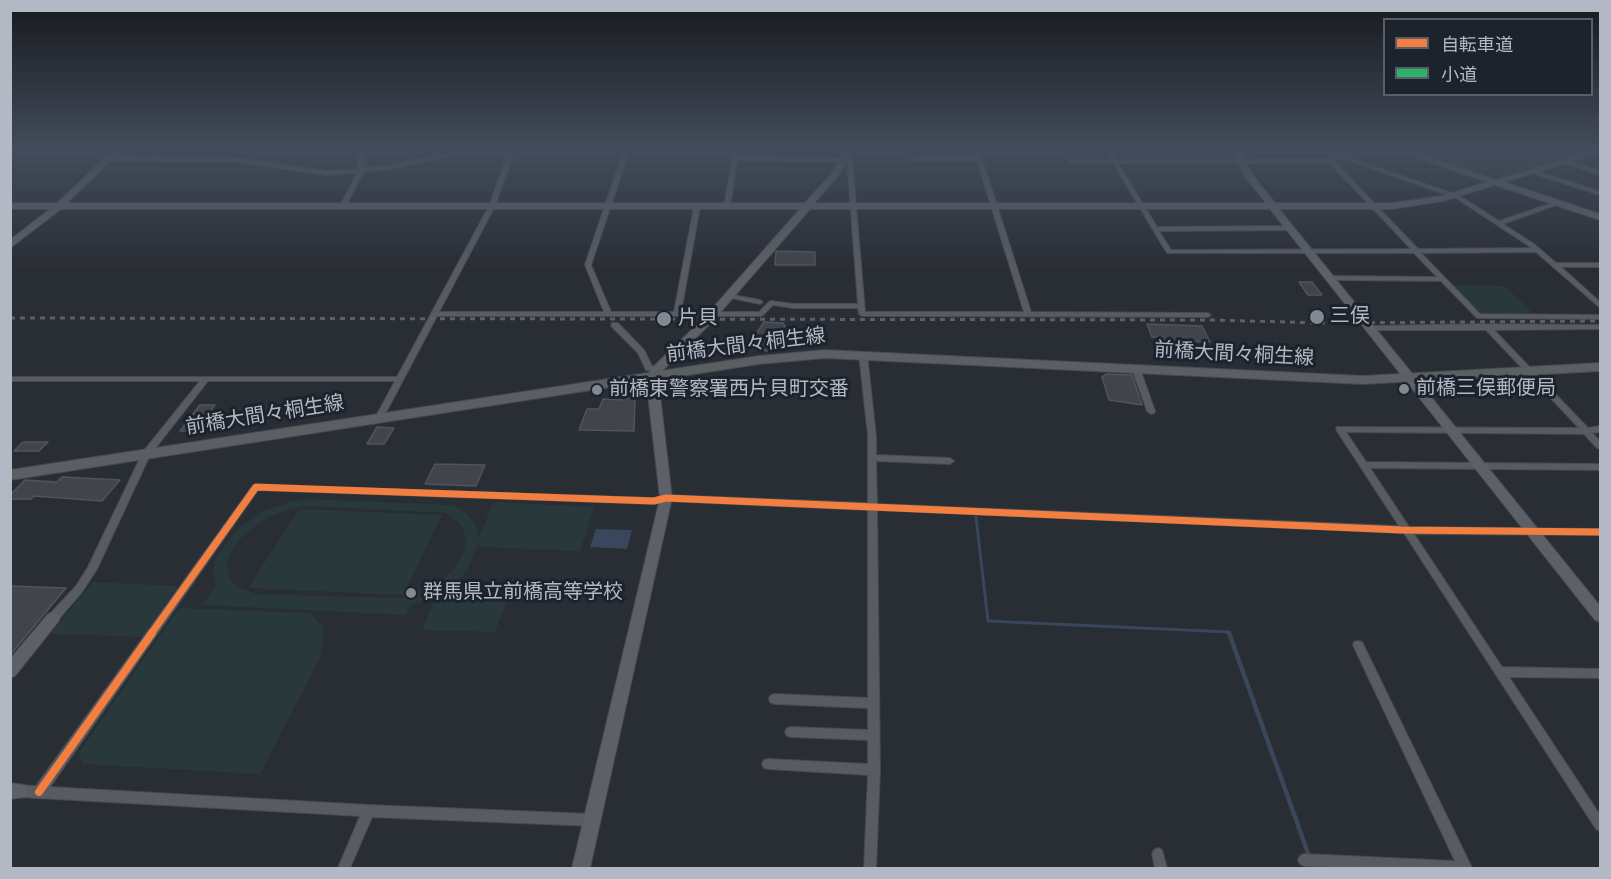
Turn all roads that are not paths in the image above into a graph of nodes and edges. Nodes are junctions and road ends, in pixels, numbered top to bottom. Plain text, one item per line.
1 (76, 190) edge
2 (350, 190) edge
3 (498, 190) edge
4 (613, 190) edge
5 (730, 190) edge
6 (821, 190) edge
7 (852, 190) edge
8 (989, 190) edge
9 (1132, 190) edge
10 (1261, 190) edge
11 (1359, 190) edge
12 (1440, 190) edge
13 (1469, 190) edge
14 (1517, 190) edge
15 (1454, 195) junction
16 (1557, 203) junction
17 (10, 206) edge
18 (59, 206) junction
19 (342, 206) junction
20 (492, 206) junction
21 (1142, 206) junction
22 (1273, 206) junction
23 (1374, 206) junction
24 (607, 207) junction
25 (697, 207) junction
26 (728, 207) junction
27 (807, 207) junction
28 (853, 207) junction
29 (994, 207) junction
30 (1600, 217) edge
31 (1498, 223) junction
32 (1291, 228) junction
33 (1156, 229) junction
34 (10, 245) edge
35 (1538, 250) junction
36 (1415, 251) junction
37 (1309, 252) junction
38 (1600, 264) edge
39 (1555, 265) junction
40 (1331, 279) junction
41 (1442, 279) junction
42 (728, 296) junction
43 (760, 302) dead end
44 (1600, 305) edge
45 (861, 306) junction
46 (1353, 311) dead end
47 (1335, 312) dead end
48 (434, 314) junction
49 (608, 314) junction
50 (677, 314) junction
51 (712, 314) junction
52 (1028, 314) junction
53 (1208, 315) dead end
54 (1600, 317) edge
55 (615, 325) dead end
56 (1486, 326) junction
57 (1600, 327) edge
58 (1370, 328) junction
59 (863, 354) junction
60 (1600, 367) edge
61 (1136, 369) junction
62 (1528, 372) junction
63 (654, 374) junction
64 (1408, 376) junction
65 (11, 379) edge
66 (206, 379) junction
67 (399, 379) junction
68 (1151, 411) dead end
69 (379, 418) junction
70 (1600, 429) edge
71 (1452, 430) junction
72 (1587, 431) junction
73 (1600, 446) edge
74 (146, 454) junction
75 (872, 458) junction
76 (950, 461) dead end
77 (1364, 465) junction
78 (1481, 466) junction
79 (1600, 467) edge
80 (10, 475) edge
81 (666, 498) junction
82 (872, 506) junction
83 (1406, 530) junction
84 (1532, 531) junction
85 (1600, 532) edge
86 (1600, 616) edge
87 (53, 618) joint
88 (1358, 645) dead end
89 (10, 671) edge
90 (1501, 672) junction
91 (1600, 673) edge
92 (774, 699) dead end
93 (873, 702) junction
94 (791, 732) dead end
95 (873, 735) junction
96 (768, 764) dead end
97 (874, 770) junction
98 (15, 791) edge
99 (39, 792) junction
100 (369, 811) junction
101 (592, 820) junction
102 (1600, 825) edge
103 (1158, 854) dead end
104 (1304, 860) dead end
105 (344, 868) edge
106 (581, 868) edge
107 (870, 868) edge
108 (1161, 868) edge
109 (1465, 868) edge

1 - 18 street
2 - 19 street
3 - 20 street
4 - 24 street
5 - 26 street
6 - 27 street
7 - 28 street
8 - 29 street
9 - 21 street
10 - 22 street
11 - 23 street
12 - 15 street
13 - 15 street
14 - 16 street
15 - 23 street
15 - 31 street
16 - 30 street
16 - 31 street
17 - 18 street
18 - 19 street
18 - 34 street
19 - 20 street
20 - 24 street
20 - 48 street
21 - 22 street
21 - 29 street
21 - 33 street
22 - 23 street
22 - 32 street
23 - 36 street
24 - 25 street
24 - 49 street
25 - 26 street
25 - 50 street
26 - 27 street
27 - 28 street
27 - 42 street
28 - 29 street
28 - 45 street
29 - 52 street
31 - 35 street
32 - 33 street
32 - 37 street
33 - 37 street
35 - 36 street
35 - 39 street
36 - 37 street
36 - 41 street
37 - 40 street
38 - 39 street
39 - 44 street
40 - 41 street
40 - 58 street
41 - 54 street
42 - 43 street
42 - 51 street
45 - 51 street
45 - 52 street
46 - 47 street
48 - 49 street
48 - 67 street
49 - 50 street
50 - 51 street
51 - 63 street
52 - 53 street
55 - 63 street
56 - 57 street
56 - 58 street
56 - 62 street
58 - 64 street
59 - 61 main road, 前橋大間々桐生線
59 - 63 main road, 前橋大間々桐生線
59 - 75 street
60 - 62 main road, 前橋大間々桐生線
61 - 64 main road, 前橋大間々桐生線
61 - 68 street
62 - 64 main road, 前橋大間々桐生線
62 - 72 street
63 - 69 main road, 前橋大間々桐生線
63 - 81 street
64 - 71 street
65 - 66 street
66 - 67 street
66 - 74 street
67 - 69 street
69 - 74 main road, 前橋大間々桐生線
70 - 72 street
71 - 72 street
71 - 77 street
71 - 78 street
72 - 73 street
74 - 80 main road, 前橋大間々桐生線
74 - 87 street
75 - 76 street
75 - 82 street
77 - 78 street
77 - 83 street
78 - 79 street
78 - 84 street
81 - 82 street
81 - 99 street
81 - 101 street
82 - 83 street
82 - 93 street
83 - 84 street
83 - 90 street
84 - 85 street
84 - 86 street
87 - 89 street
88 - 109 street
90 - 91 street
90 - 102 street
92 - 93 street
93 - 95 street
94 - 95 street
95 - 97 street
96 - 97 street
97 - 107 street
98 - 99 street
99 - 100 street
100 - 101 street
100 - 105 street
101 - 106 street
103 - 108 street
104 - 109 street

